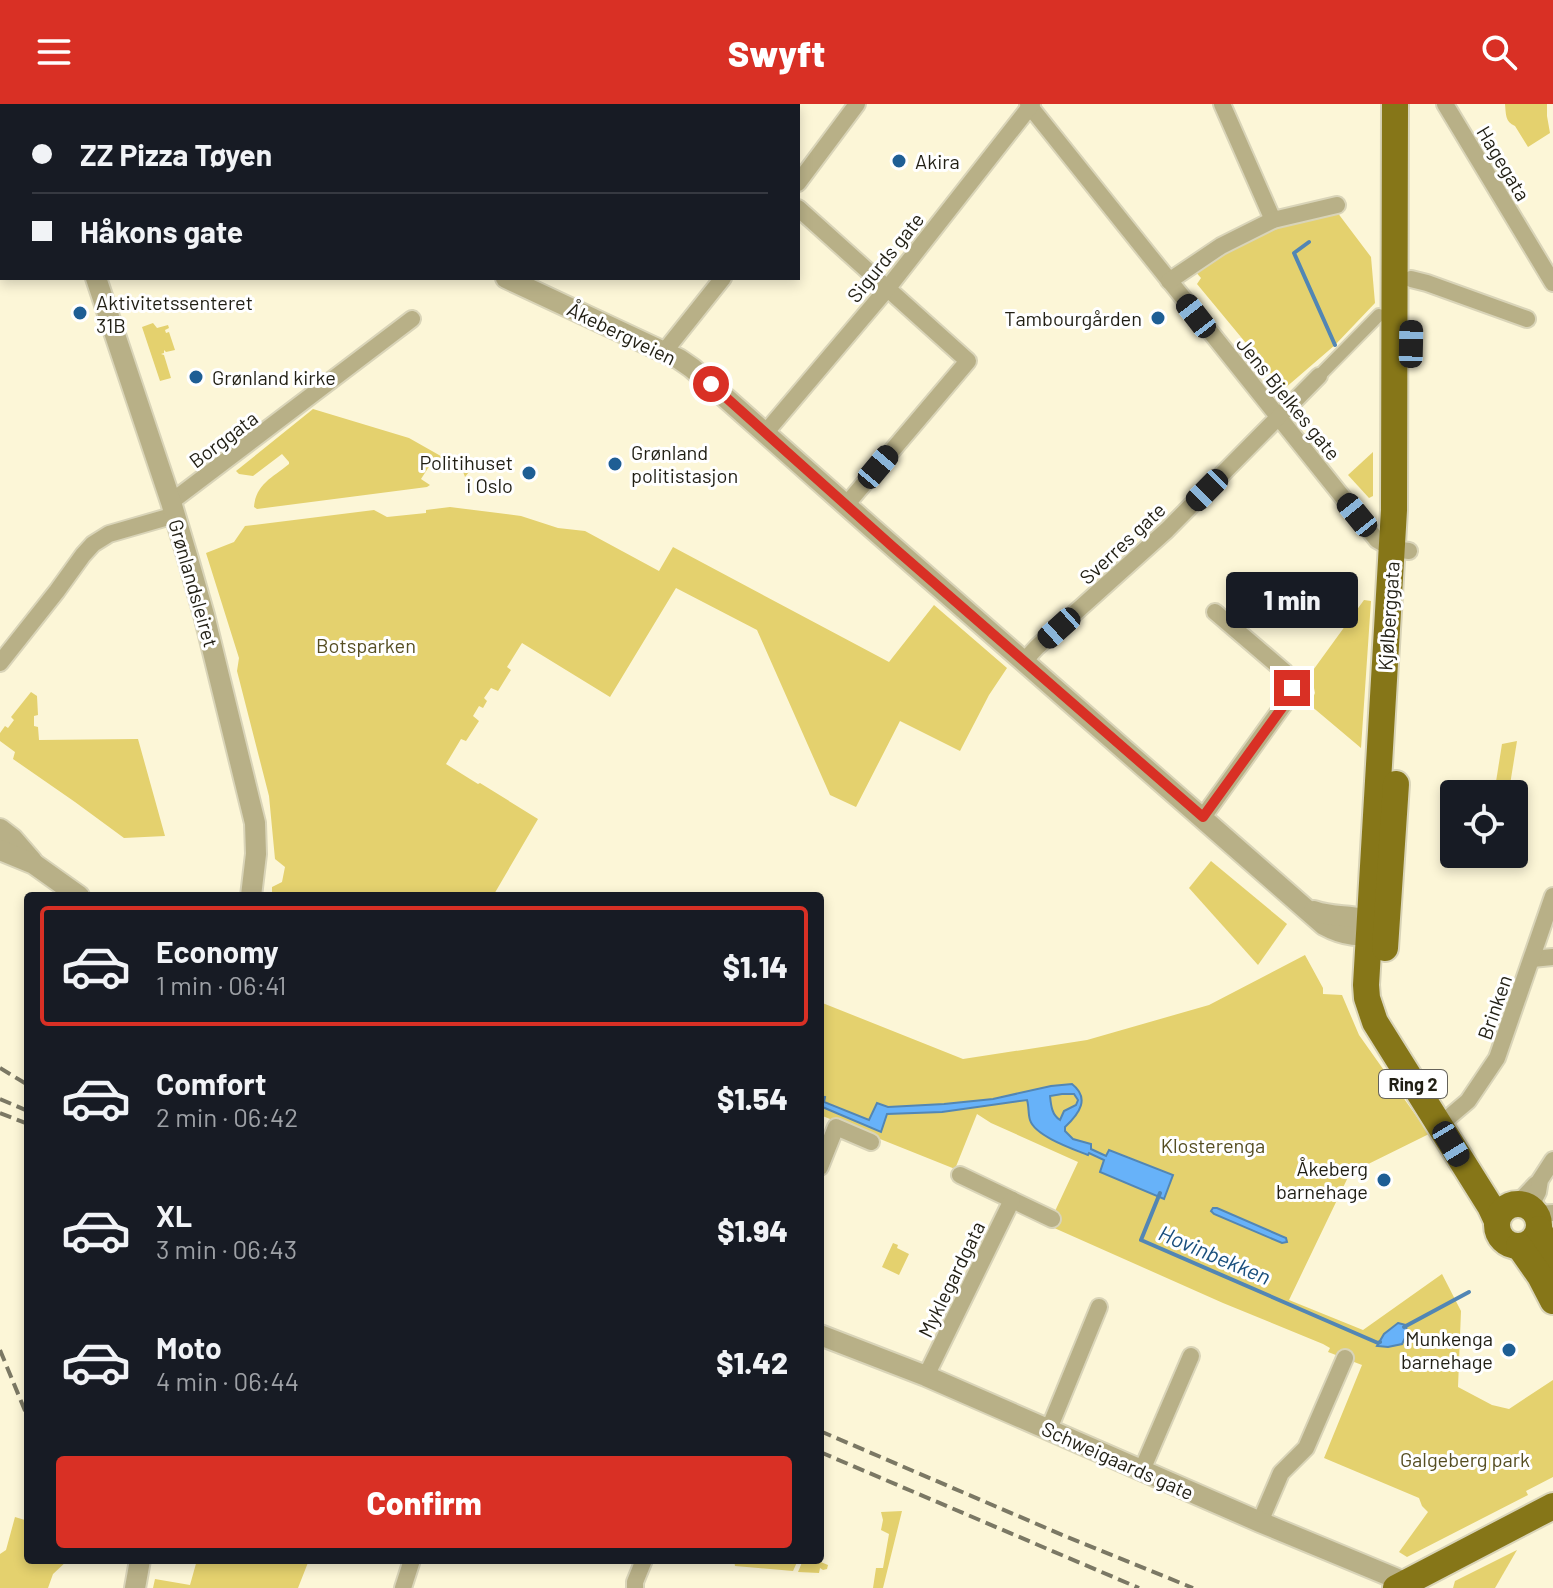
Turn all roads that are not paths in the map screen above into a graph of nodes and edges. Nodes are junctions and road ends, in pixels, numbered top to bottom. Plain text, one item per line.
1 (857, 104) edge
2 (1222, 104) edge
3 (1395, 104) edge
4 (1411, 104) edge
5 (1445, 104) edge
6 (1030, 105) edge
7 (800, 180) edge
8 (1337, 205) dead end
9 (800, 210) edge
10 (1273, 220) junction
11 (1411, 279) junction
12 (97, 280) edge
13 (510, 280) edge
14 (721, 280) edge
15 (1169, 281) junction
16 (1553, 283) edge
17 (887, 289) junction
18 (1379, 315) dead end
19 (412, 319) dead end
20 (1527, 319) dead end
21 (664, 352) junction
22 (1319, 376) joint
23 (1279, 417) junction
24 (766, 432) junction
25 (846, 505) junction
26 (173, 509) junction
27 (1401, 550) junction
28 (1215, 612) dead end
29 (1024, 661) junction
30 (0, 663) edge
31 (1203, 817) junction
32 (0, 829) edge
33 (0, 850) edge
34 (34, 864) junction
35 (73, 892) edge
36 (251, 892) edge
37 (1553, 896) edge
38 (1374, 928) junction
39 (1553, 957) edge
40 (1532, 959) junction
41 (1448, 1118) junction
42 (871, 1142) dead end
43 (824, 1157) edge
44 (1553, 1160) edge
45 (960, 1175) dead end
46 (1012, 1200) junction
47 (1531, 1216) edge
48 (1052, 1219) dead end
49 (1553, 1260) edge
50 (1553, 1301) edge
51 (1099, 1307) dead end
52 (824, 1337) edge
53 (1191, 1356) dead end
54 (1345, 1358) dead end
55 (926, 1376) junction
56 (1049, 1429) junction
57 (1142, 1470) junction
58 (1553, 1506) edge
59 (1260, 1522) junction
60 (139, 1564) edge
61 (411, 1564) edge
62 (642, 1564) edge
63 (1406, 1586) edge
64 (135, 1588) edge
65 (403, 1588) edge
66 (635, 1588) edge

1 - 7 street
2 - 10 street
3 - 27 main road, Kjølberggata / Ring 2
4 - 11 main road, Kjølberggata / Ring 2
5 - 16 street, Hagegata
6 - 15 street, Jens Bjelkes gate
6 - 17 street, Sigurds gate
8 - 10 street
9 - 17 street
10 - 15 street
11 - 20 street
11 - 27 main road, Kjølberggata / Ring 2
12 - 26 street, Grønlandsleiret
13 - 21 street, Åkebergveien
14 - 21 street
15 - 23 street, Jens Bjelkes gate
17 - 24 street, Sigurds gate
17 - 25 street
18 - 22 street, Sverres gate
19 - 26 street, Borggata
21 - 24 street, Åkebergveien
22 - 23 street, Sverres gate
23 - 27 street, Jens Bjelkes gate
23 - 29 street, Sverres gate
24 - 25 street, Åkebergveien
25 - 29 street, Åkebergveien
26 - 30 street
26 - 36 street, Grønlandsleiret
27 - 38 main road, Kjølberggata / Ring 2
28 - 31 street
29 - 31 street, Åkebergveien
31 - 38 street, Åkebergveien
32 - 34 street
33 - 34 street
34 - 35 street
37 - 40 street, Brinken
38 - 41 main road, Ring 2
38 - 47 main road, Ring 2
39 - 40 street
40 - 41 street, Brinken
41 - 47 main road, Ring 2
42 - 43 street
44 - 47 street
45 - 46 street
46 - 48 street
46 - 55 street, Myklegardgata
47 - 49 main road, Ring 2
47 - 50 main road, Ring 2
51 - 56 street
52 - 55 street, Schweigaards gate
53 - 57 street
54 - 59 street
55 - 56 street, Schweigaards gate
56 - 57 street, Schweigaards gate
57 - 59 street, Schweigaards gate
58 - 63 main road
59 - 63 street, Schweigaards gate
60 - 64 street
61 - 65 street
62 - 66 street

